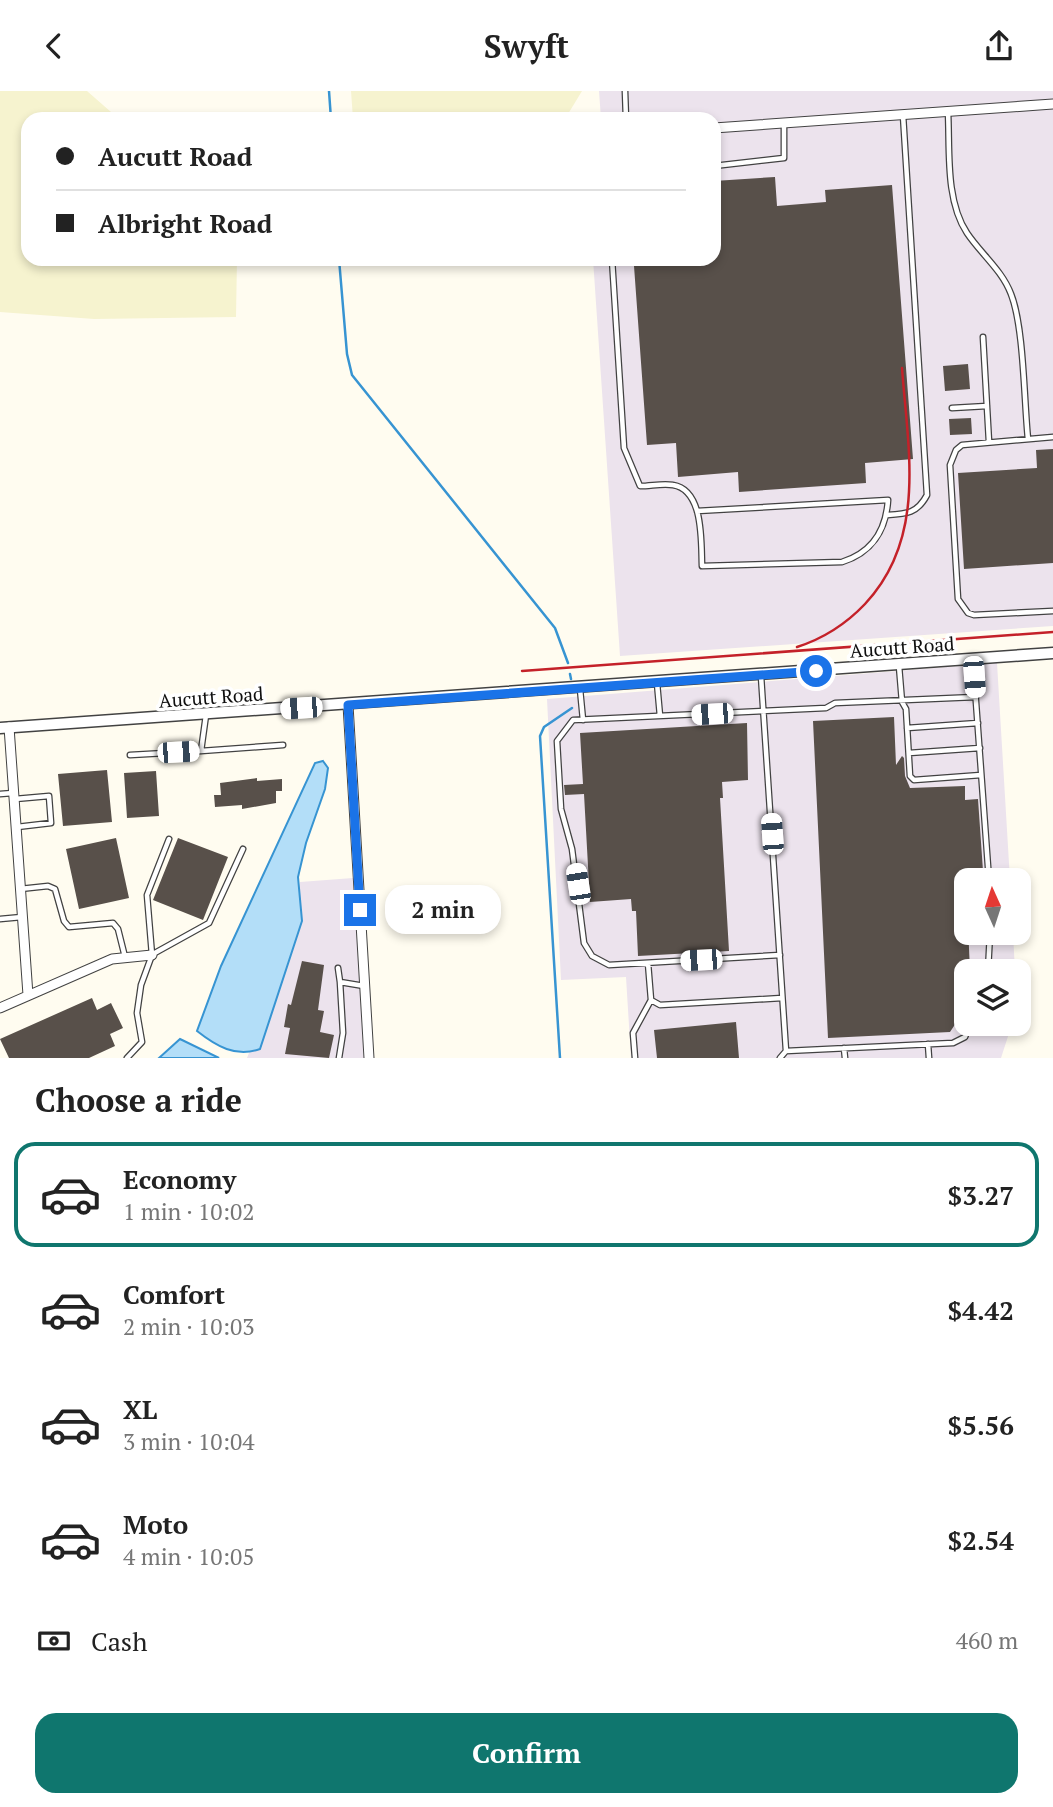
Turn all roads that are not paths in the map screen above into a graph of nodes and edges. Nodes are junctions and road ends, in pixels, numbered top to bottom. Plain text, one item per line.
1 (625, 91) edge
2 (1053, 104) edge
3 (948, 111) junction
4 (626, 112) edge
5 (903, 114) junction
6 (784, 123) junction
7 (721, 128) edge
8 (721, 165) edge
9 (612, 266) edge
10 (983, 337) dead end
11 (987, 406) junction
12 (952, 408) dead end
13 (1053, 437) edge
14 (1028, 439) junction
15 (989, 442) junction
16 (697, 512) junction
17 (886, 515) junction
18 (1053, 611) edge
19 (1053, 653) edge
20 (973, 659) junction
21 (899, 665) junction
22 (761, 675) junction
23 (657, 683) junction
24 (580, 688) junction
25 (976, 697) junction
26 (902, 702) junction
27 (348, 705) junction
28 (764, 712) junction
29 (206, 715) junction
30 (660, 716) junction
31 (583, 720) junction
32 (978, 723) junction
33 (4, 728) edge
34 (907, 728) junction
35 (283, 745) dead end
36 (979, 748) junction
37 (201, 751) junction
38 (909, 753) junction
39 (130, 755) dead end
40 (981, 775) junction
41 (0, 794) edge
42 (13, 796) junction
43 (16, 827) junction
44 (169, 839) dead end
45 (243, 849) dead end
46 (988, 868) edge
47 (20, 890) junction
48 (22, 917) junction
49 (0, 919) edge
50 (152, 954) junction
51 (780, 955) junction
52 (125, 958) junction
53 (648, 963) junction
54 (338, 968) dead end
55 (340, 982) junction
56 (365, 986) junction
57 (28, 995) junction
58 (783, 998) junction
59 (651, 1000) junction
60 (0, 1008) edge
61 (965, 1036) edge
62 (928, 1044) junction
63 (844, 1048) junction
64 (786, 1051) junction
65 (127, 1058) edge
66 (340, 1058) edge
67 (369, 1058) edge
68 (635, 1058) edge
69 (780, 1058) edge
70 (845, 1058) edge
71 (929, 1058) edge

1 - 4 lane
2 - 3 street
3 - 5 street
3 - 14 lane
5 - 6 street
5 - 17 lane
6 - 7 street
6 - 8 lane
9 - 16 lane
10 - 11 lane
11 - 12 lane
11 - 15 lane
13 - 14 lane
14 - 15 lane
15 - 18 lane
16 - 17 lane
16 - 17 lane
19 - 20 street, Aucutt Road
20 - 21 street, Aucutt Road
20 - 25 lane
21 - 22 street, Aucutt Road
21 - 26 lane
22 - 23 street, Aucutt Road
22 - 28 lane
23 - 24 street, Aucutt Road
23 - 30 lane
24 - 27 street, Aucutt Road
24 - 31 lane
25 - 26 lane
25 - 32 lane
26 - 28 lane
26 - 34 lane
27 - 29 street, Aucutt Road
27 - 56 street
28 - 30 lane
28 - 51 lane
29 - 33 street, Aucutt Road
29 - 37 lane
30 - 31 lane
31 - 53 lane
32 - 34 lane
32 - 36 lane
33 - 42 street
34 - 38 lane
35 - 37 lane
36 - 38 lane
36 - 40 lane
37 - 39 lane
38 - 40 lane
40 - 46 lane
41 - 42 lane
42 - 43 street
42 - 43 lane
43 - 47 street
44 - 50 lane
45 - 50 lane
47 - 48 street
47 - 52 lane
48 - 49 lane
48 - 57 street
50 - 52 street
50 - 65 lane
51 - 53 lane
51 - 58 lane
52 - 57 street
53 - 59 lane
54 - 55 lane
55 - 56 lane
55 - 66 lane
56 - 67 street
57 - 60 street
58 - 59 lane
58 - 64 lane
59 - 68 lane
61 - 62 lane
62 - 63 lane
62 - 71 lane
63 - 64 lane
63 - 70 lane
64 - 69 lane

